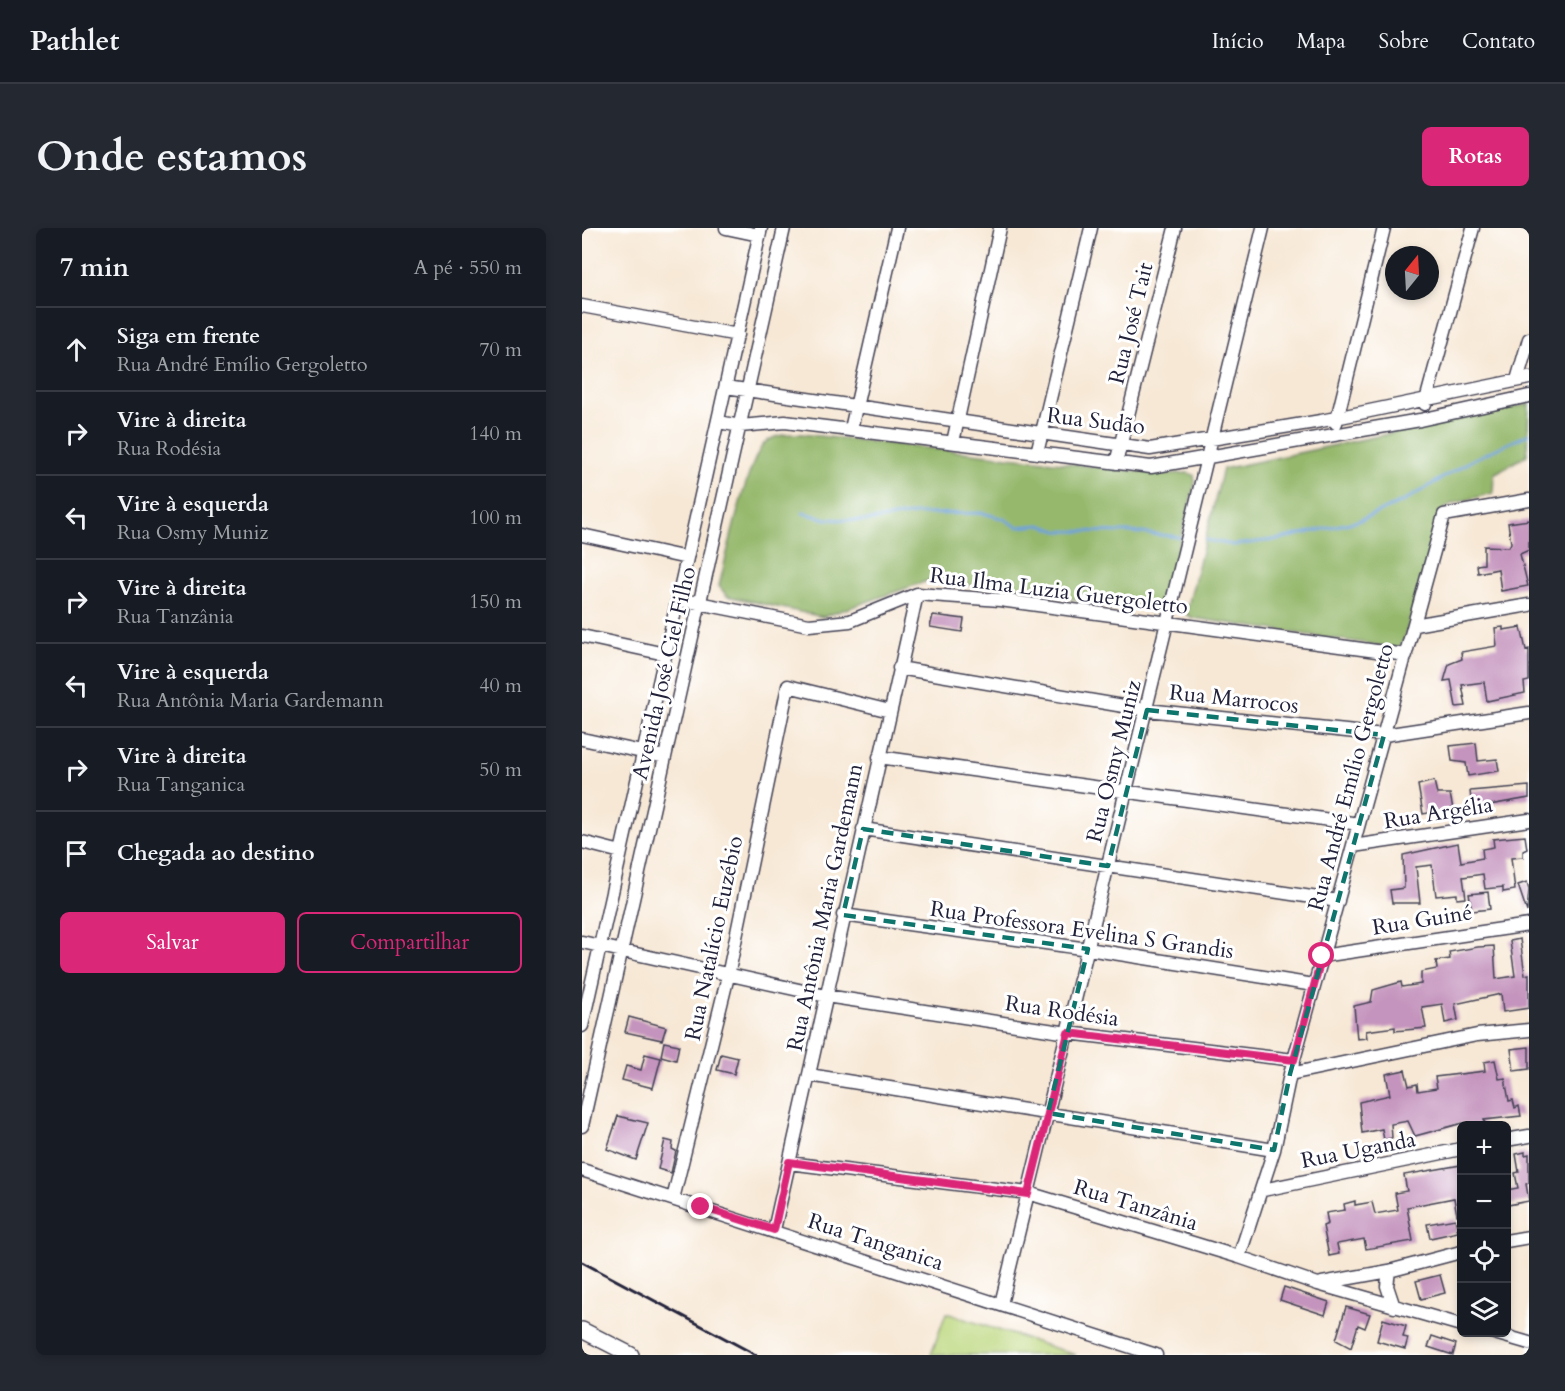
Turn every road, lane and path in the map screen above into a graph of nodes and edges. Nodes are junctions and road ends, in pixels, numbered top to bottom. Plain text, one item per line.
1 (726, 228) edge
2 (784, 228) edge
3 (897, 228) edge
4 (1000, 228) edge
5 (1091, 228) edge
6 (1175, 228) edge
7 (1384, 228) edge
8 (1473, 228) edge
9 (1261, 229) edge
10 (760, 231) edge
11 (582, 306) edge
12 (738, 335) junction
13 (1529, 339) edge
14 (1523, 379) edge
15 (726, 387) junction
16 (748, 392) junction
17 (1529, 396) edge
18 (1426, 399) junction
19 (856, 408) junction
20 (1338, 417) junction
21 (1420, 420) junction
22 (719, 422) junction
23 (957, 422) junction
24 (740, 426) junction
25 (851, 429) junction
26 (1041, 435) junction
27 (1332, 435) junction
28 (1213, 438) junction
29 (953, 442) junction
30 (1121, 446) junction
31 (1037, 453) junction
32 (1209, 457) junction
33 (1116, 463) junction
34 (1529, 500) edge
35 (582, 535) edge
36 (687, 558) junction
37 (916, 594) junction
38 (678, 598) junction
39 (700, 604) junction
40 (1529, 605) edge
41 (1168, 624) junction
42 (1414, 625) junction
43 (582, 636) edge
44 (665, 654) junction
45 (1406, 654) junction
46 (899, 668) junction
47 (1147, 710) junction
48 (890, 711) junction
49 (1529, 713) edge
50 (1383, 735) junction
51 (582, 739) edge
52 (643, 752) junction
53 (665, 757) junction
54 (879, 757) junction
55 (1127, 792) junction
56 (1529, 820) edge
57 (1359, 824) junction
58 (863, 829) junction
59 (582, 842) edge
60 (1353, 846) junction
61 (621, 852) junction
62 (1108, 866) junction
63 (1338, 901) junction
64 (843, 915) junction
65 (1529, 925) edge
66 (582, 942) edge
67 (600, 946) junction
68 (1088, 949) junction
69 (622, 951) junction
70 (1322, 956) junction
71 (728, 976) junction
72 (1314, 985) junction
73 (826, 996) junction
74 (582, 1026) edge
75 (1529, 1030) edge
76 (1068, 1033) junction
77 (1294, 1060) junction
78 (1290, 1074) junction
79 (809, 1075) junction
80 (1048, 1113) junction
81 (582, 1126) edge
82 (1529, 1136) edge
83 (1511, 1139) edge
84 (1274, 1150) junction
85 (1457, 1150) edge
86 (789, 1162) junction
87 (582, 1170) edge
88 (1263, 1190) junction
89 (1028, 1194) junction
90 (673, 1198) junction
91 (774, 1230) junction
92 (1529, 1237) edge
93 (1511, 1240) edge
94 (1457, 1253) edge
95 (1239, 1257) junction
96 (1389, 1271) junction
97 (1318, 1284) junction
98 (1001, 1304) junction
99 (1394, 1307) junction
100 (1457, 1324) edge
101 (582, 1330) edge
102 (1508, 1337) edge
103 (1529, 1343) edge
104 (631, 1355) edge
105 (1156, 1355) edge

1 - 10 street
2 - 16 street, Avenida José Ciel Filho
3 - 19 street
4 - 23 street
5 - 26 street
6 - 30 street, Rua José Tait
7 - 20 street
8 - 18 street
9 - 28 street, Rua Osmy Muniz
10 - 12 street, Avenida José Ciel Filho
11 - 12 street
12 - 15 street, Avenida José Ciel Filho
13 - 14 street
14 - 18 street, Rua Sudão
15 - 16 street, Rua Sudão
15 - 22 street, Avenida José Ciel Filho
16 - 19 street, Rua Sudão
16 - 24 street, Avenida José Ciel Filho
17 - 21 street, Rua Sudão
18 - 20 street, Rua Sudão
18 - 21 street
19 - 23 street, Rua Sudão
19 - 25 street
20 - 27 street
20 - 28 street, Rua Sudão
21 - 27 street, Rua Sudão
22 - 24 street, Rua Sudão
22 - 36 street, Avenida José Ciel Filho
23 - 26 street, Rua Sudão
23 - 29 street
24 - 25 street, Rua Sudão
24 - 39 street, Avenida José Ciel Filho
25 - 29 street, Rua Sudão
26 - 30 street, Rua Sudão
26 - 31 street
27 - 32 street, Rua Sudão
28 - 30 street, Rua Sudão
28 - 32 street, Rua Osmy Muniz
29 - 31 street, Rua Sudão
30 - 33 street, Rua José Tait
31 - 33 street, Rua Sudão
32 - 33 street, Rua Sudão
32 - 41 street, Rua Osmy Muniz
34 - 42 street, Rua André Emílio Gergoletto
35 - 36 street
36 - 38 street, Avenida José Ciel Filho
37 - 39 street, Rua Ilma Luzia Guergoletto
37 - 41 street, Rua Ilma Luzia Guergoletto
37 - 46 street, Rua Antônia Maria Gardemann
38 - 39 street, Rua Ilma Luzia Guergoletto
38 - 44 street, Avenida José Ciel Filho
39 - 53 street, Avenida José Ciel Filho
40 - 42 street
41 - 45 street, Rua Ilma Luzia Guergoletto
41 - 47 street, Rua Osmy Muniz
42 - 45 street, Rua André Emílio Gergoletto
43 - 44 street
44 - 52 street, Avenida José Ciel Filho
45 - 50 street, Rua André Emílio Gergoletto
46 - 47 street, Rua Marrocos
46 - 48 street, Rua Antônia Maria Gardemann
47 - 50 street, Rua Marrocos
47 - 55 street, Rua Osmy Muniz
48 - 54 street, Rua Antônia Maria Gardemann
48 - 71 street, Rua Natalício Euzébio
49 - 50 street, Rua Marrocos
50 - 57 street, Rua André Emílio Gergoletto
51 - 52 street
52 - 53 street
52 - 61 street, Avenida José Ciel Filho
53 - 69 street, Avenida José Ciel Filho
54 - 55 street
54 - 58 street, Rua Antônia Maria Gardemann
55 - 57 street
55 - 62 street, Rua Osmy Muniz
56 - 60 street, Rua Argélia
57 - 60 street, Rua André Emílio Gergoletto
58 - 62 street
58 - 64 street, Rua Antônia Maria Gardemann
59 - 61 street
60 - 63 street, Rua André Emílio Gergoletto
61 - 67 street, Avenida José Ciel Filho
62 - 63 street
62 - 68 street, Rua Osmy Muniz
63 - 70 street, Rua André Emílio Gergoletto
64 - 68 street, Rua Professora Evelina S Grandis
64 - 73 street, Rua Antônia Maria Gardemann
65 - 70 street, Rua Guiné
66 - 67 street, Rua Rodésia
67 - 69 street, Rua Rodésia
67 - 74 street, Avenida José Ciel Filho
68 - 72 street, Rua Professora Evelina S Grandis
68 - 76 street, Rua Osmy Muniz
69 - 71 street, Rua Rodésia
69 - 81 street, Avenida José Ciel Filho
70 - 72 street, Rua André Emílio Gergoletto
71 - 73 street, Rua Rodésia
71 - 90 street, Rua Natalício Euzébio
72 - 77 street, Rua André Emílio Gergoletto
73 - 76 street, Rua Rodésia
73 - 79 street, Rua Antônia Maria Gardemann
75 - 78 street
76 - 77 street, Rua Rodésia
76 - 80 street, Rua Osmy Muniz
77 - 78 street, Rua André Emílio Gergoletto
78 - 84 street, Rua André Emílio Gergoletto
79 - 80 street
79 - 86 street, Rua Antônia Maria Gardemann
80 - 84 street
80 - 89 street, Rua Osmy Muniz
82 - 83 street
84 - 88 street, Rua André Emílio Gergoletto
85 - 88 street, Rua Uganda
86 - 89 street, Rua Tanzânia
86 - 91 street, Rua Antônia Maria Gardemann
87 - 90 street, Rua Tanganica
88 - 95 street, Rua André Emílio Gergoletto
89 - 95 street, Rua Tanzânia
89 - 98 street, Rua Osmy Muniz
90 - 91 street, Rua Tanganica
91 - 98 street, Rua Tanganica
92 - 93 street
94 - 96 street
95 - 97 street, Rua Tanzânia
96 - 97 street
96 - 99 street
97 - 99 street, Rua Tanzânia
98 - 105 street, Rua Tanganica
99 - 100 street, Rua Tanzânia
101 - 104 main road
102 - 103 street

